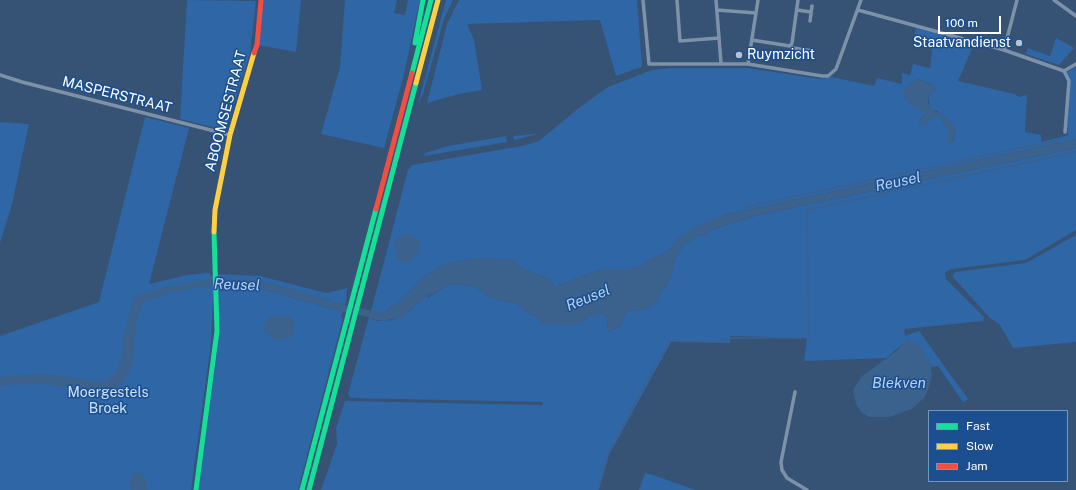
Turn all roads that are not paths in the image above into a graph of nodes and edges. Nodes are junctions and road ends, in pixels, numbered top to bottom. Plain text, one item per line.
1 (261, 0) edge
2 (423, 0) edge
3 (431, 0) edge
4 (438, 0) edge
5 (441, 0) edge
6 (643, 0) edge
7 (676, 0) edge
8 (716, 0) edge
9 (758, 0) edge
10 (798, 0) edge
11 (861, 0) edge
12 (1017, 0) edge
13 (1054, 0) edge
14 (812, 6) dead end
15 (717, 10) junction
16 (797, 10) junction
17 (858, 10) junction
18 (756, 12) junction
19 (811, 12) junction
20 (1076, 16) edge
21 (810, 21) dead end
22 (432, 24) junction
23 (719, 38) junction
24 (752, 40) junction
25 (790, 46) junction
26 (1004, 50) junction
27 (813, 51) dead end
28 (721, 63) junction
29 (748, 64) junction
30 (1076, 64) edge
31 (1064, 71) junction
32 (0, 75) edge
33 (408, 86) junction
34 (1065, 132) dead end
35 (230, 135) junction
36 (795, 392) dead end
37 (196, 490) edge
38 (302, 490) edge
39 (309, 490) edge
40 (807, 490) edge

1 - 35 main road, ABOOMSESTRAAT
2 - 33 main road
3 - 33 main road
4 - 22 main road
5 - 22 main road
6 - 28 street
7 - 23 street
8 - 15 street
9 - 18 street
10 - 16 street
11 - 17 street
12 - 26 street
13 - 20 street
14 - 19 street
15 - 18 street
15 - 23 street
16 - 19 street
16 - 25 street
17 - 26 street
17 - 29 street
18 - 24 street
19 - 21 street
22 - 39 main road
23 - 28 street
24 - 25 street
24 - 29 street
25 - 27 street
26 - 31 street
28 - 29 street
30 - 31 street
31 - 34 street
32 - 35 street, MASPERSTRAAT
33 - 38 main road
35 - 37 main road, ABOOMSESTRAAT
36 - 40 street

